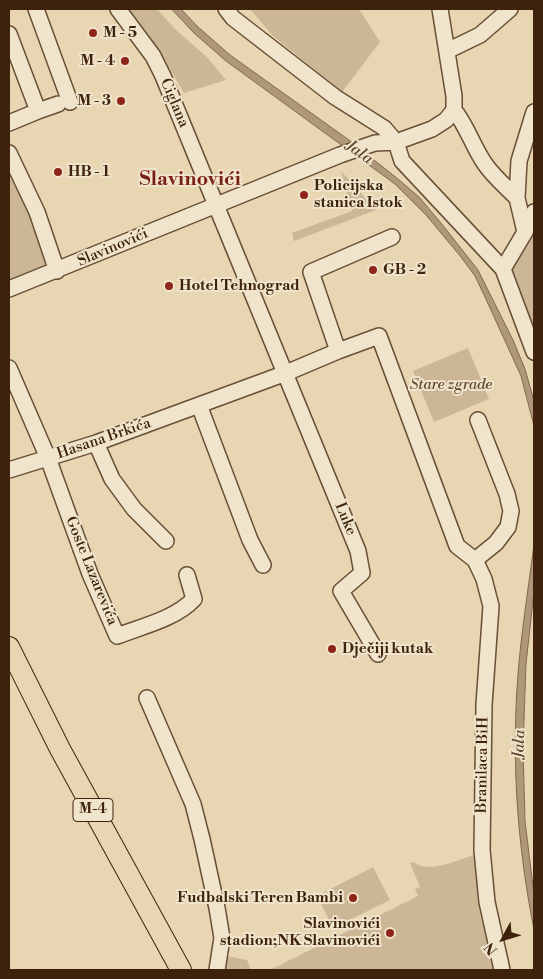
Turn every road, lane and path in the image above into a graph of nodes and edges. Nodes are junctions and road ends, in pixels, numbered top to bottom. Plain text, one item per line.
1 (36, 9) edge
2 (118, 9) edge
3 (226, 9) edge
4 (440, 9) edge
5 (510, 9) edge
6 (9, 34) edge
7 (447, 51) junction
8 (454, 110) junction
9 (38, 111) junction
10 (534, 112) edge
11 (9, 123) edge
12 (396, 142) junction
13 (9, 153) edge
14 (517, 198) junction
15 (216, 205) junction
16 (534, 212) edge
17 (525, 232) junction
18 (392, 237) dead end
19 (504, 269) junction
20 (57, 271) junction
21 (9, 289) edge
22 (338, 351) junction
23 (534, 352) edge
24 (9, 368) edge
25 (286, 373) junction
26 (199, 406) junction
27 (478, 420) dead end
28 (96, 443) junction
29 (48, 458) junction
30 (9, 470) edge
31 (166, 541) dead end
32 (476, 560) junction
33 (263, 565) dead end
34 (187, 575) dead end
35 (9, 647) edge
36 (378, 654) dead end
37 (147, 698) dead end
38 (181, 970) edge
39 (217, 970) edge
40 (502, 970) edge

1 - 9 street
2 - 15 street, Ciglana
3 - 12 street
4 - 7 street
5 - 7 street
6 - 9 street
7 - 8 street
8 - 12 street, Slavinovići
8 - 14 street
9 - 11 street
10 - 14 street
12 - 15 street, Slavinovići
12 - 19 street
13 - 20 street
14 - 17 street
15 - 20 street, Slavinovići
15 - 25 street
16 - 17 street
17 - 19 street
18 - 22 street
19 - 23 street
20 - 21 street, Slavinovići
22 - 25 street, Hasana Brkića
22 - 32 street, Hasana Brkića
24 - 29 street
25 - 26 street, Hasana Brkića
25 - 36 street, Luke
26 - 28 street, Hasana Brkića
26 - 33 street
27 - 32 street
28 - 29 street, Hasana Brkića
28 - 31 street
29 - 30 street, Hasana Brkića
29 - 34 street, Goste Lazarevića
32 - 40 street, Branilaca BiH
35 - 38 main road, M-4
37 - 39 street

